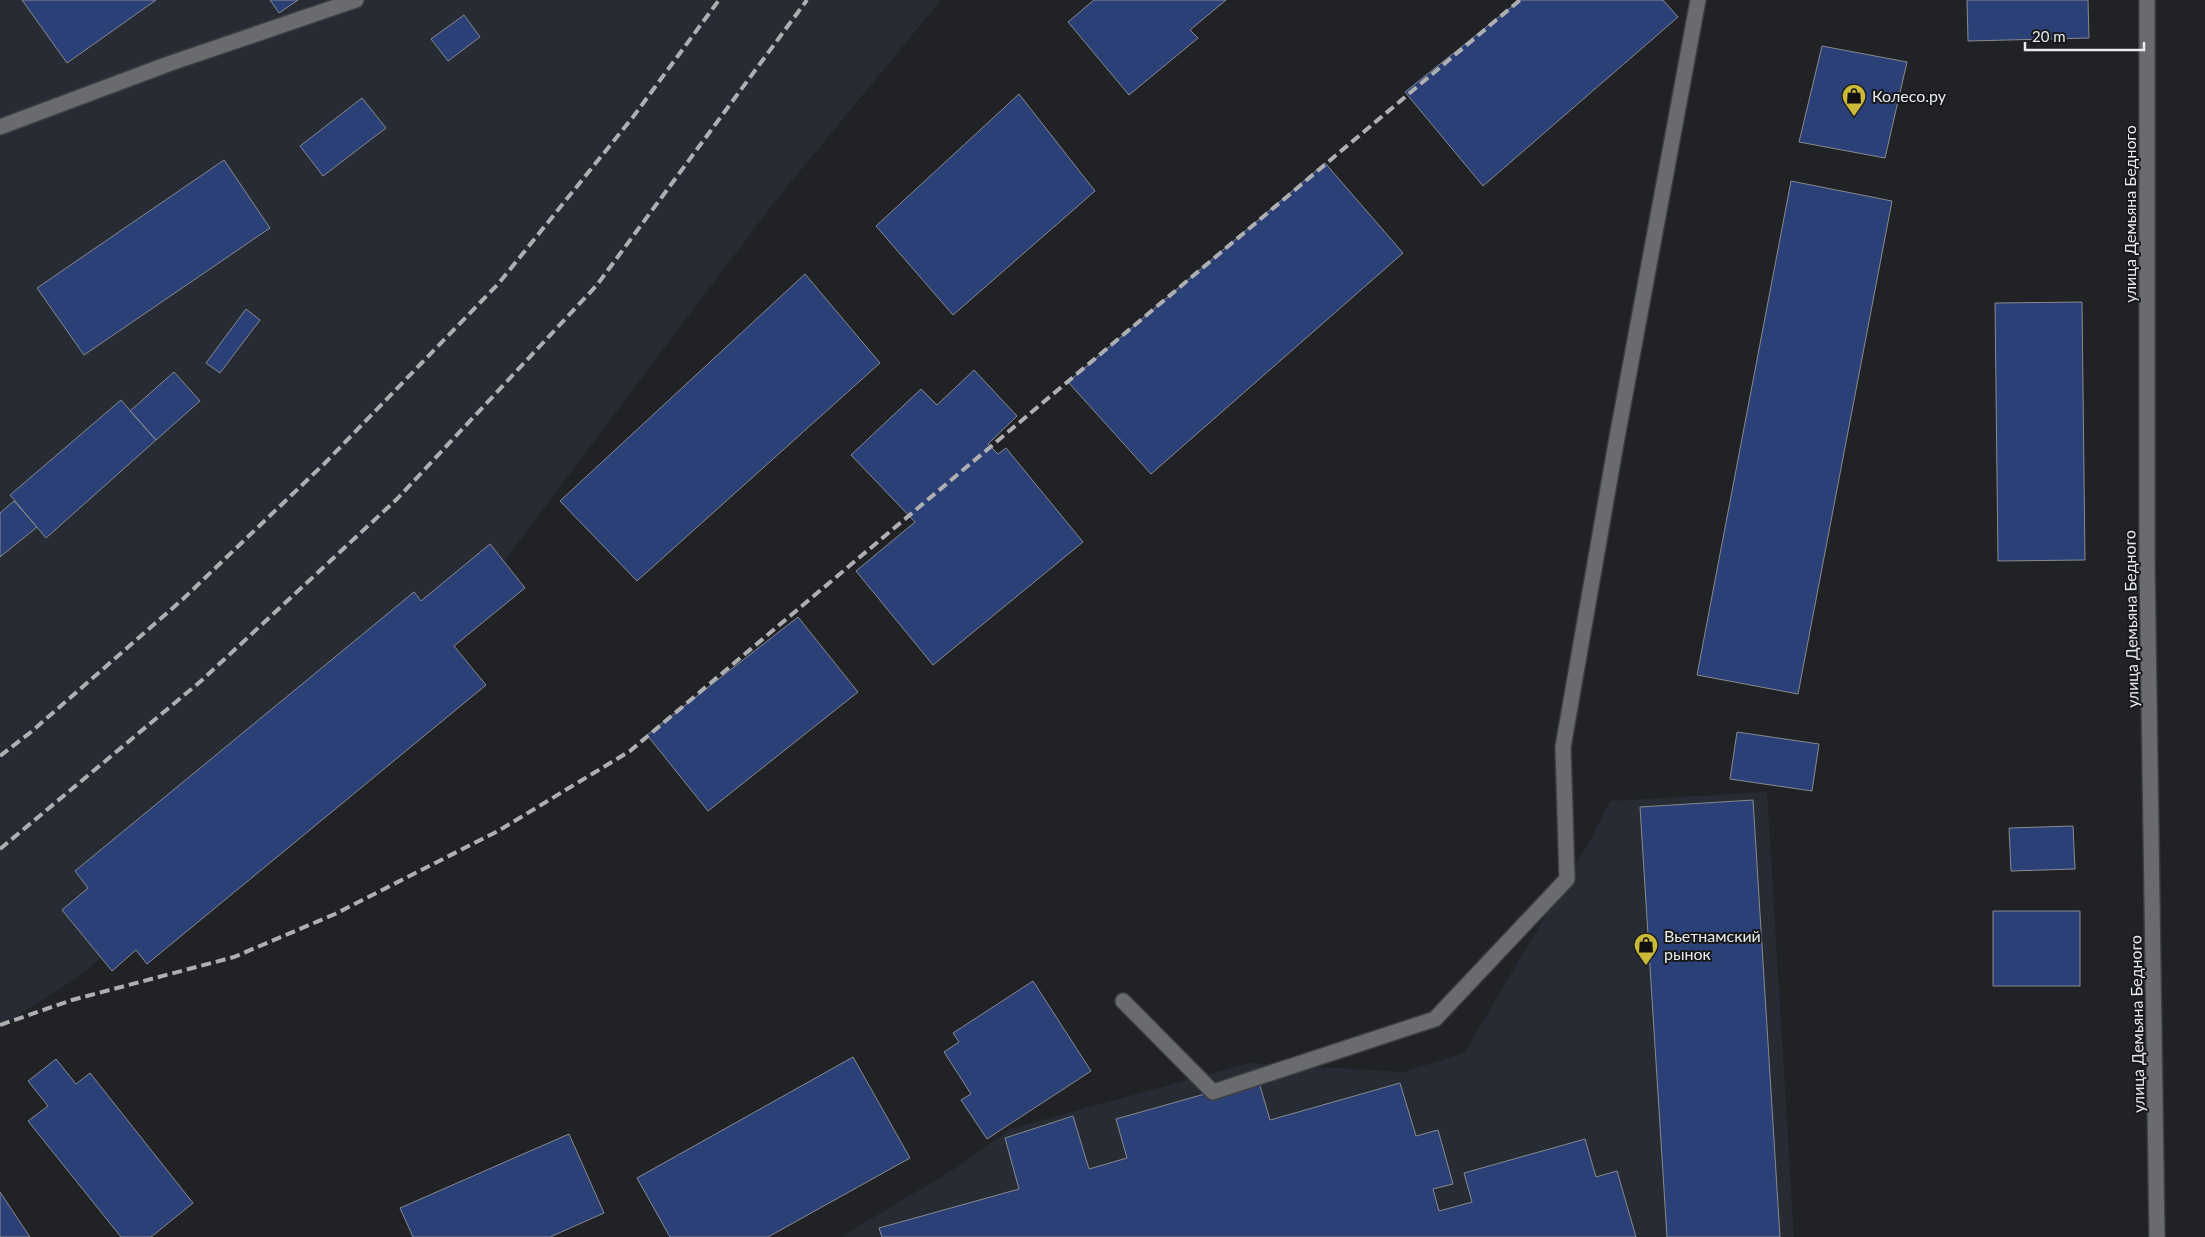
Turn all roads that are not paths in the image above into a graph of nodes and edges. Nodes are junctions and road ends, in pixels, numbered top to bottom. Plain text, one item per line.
1 (356, 0) edge
2 (1698, 0) edge
3 (2147, 0) edge
4 (0, 127) edge
5 (1123, 1001) dead end
6 (2157, 1237) edge

1 - 4 street
2 - 5 street
3 - 6 street, улица Демьяна Бедного

